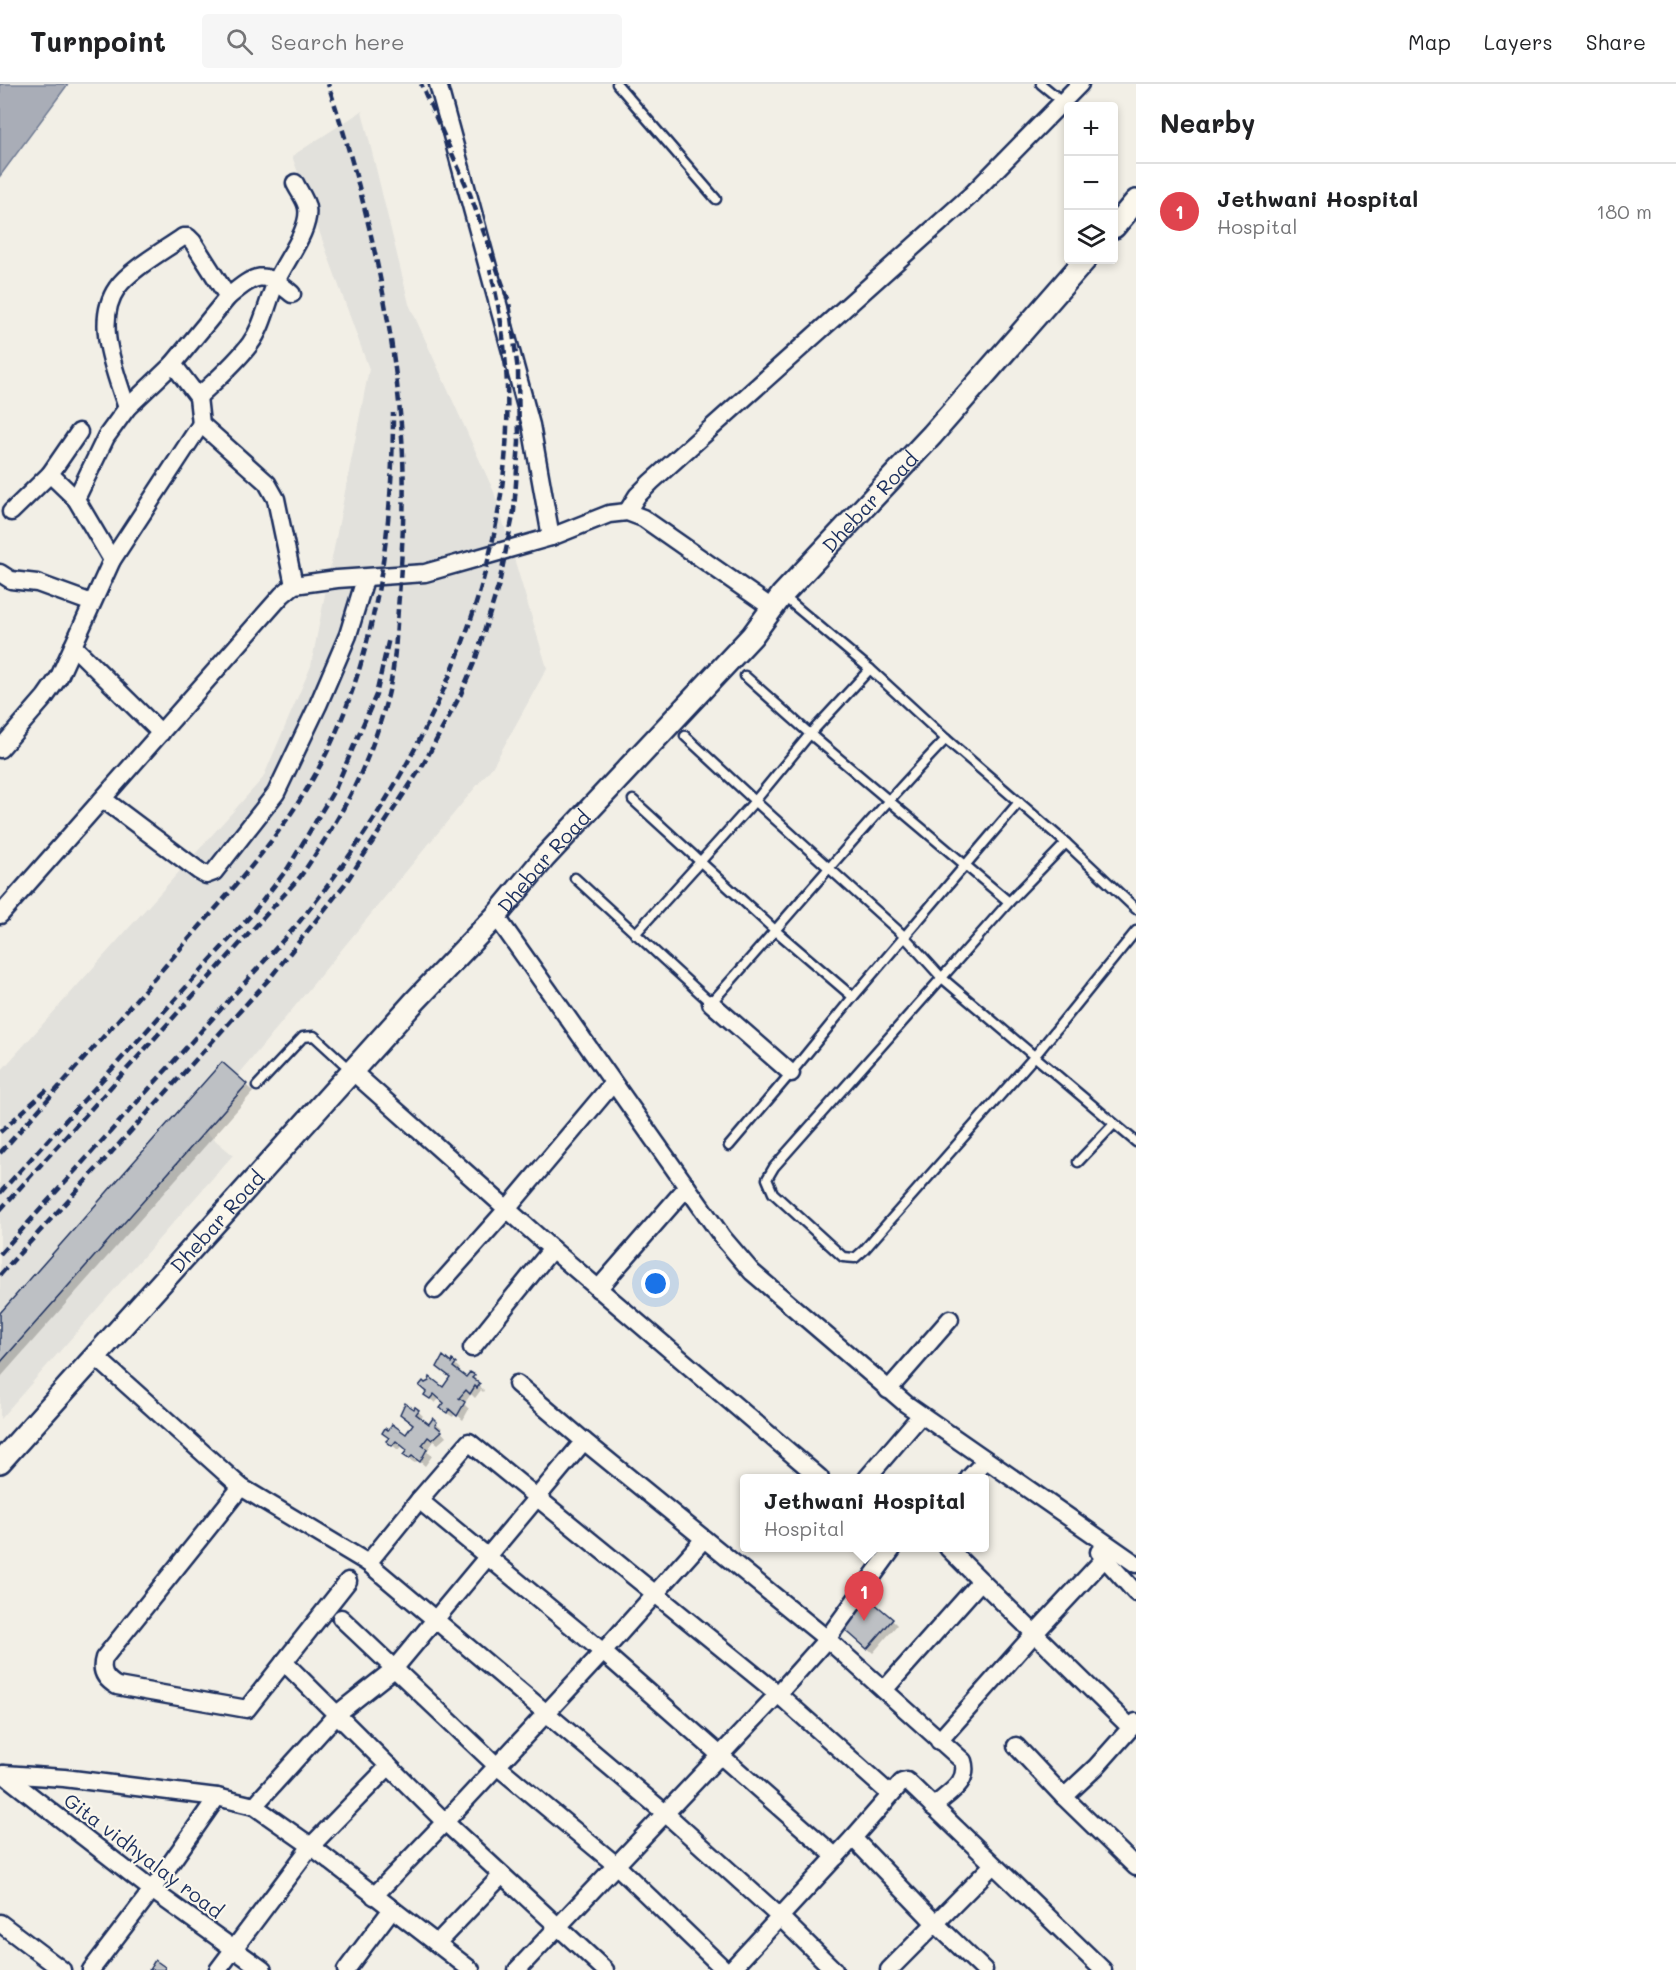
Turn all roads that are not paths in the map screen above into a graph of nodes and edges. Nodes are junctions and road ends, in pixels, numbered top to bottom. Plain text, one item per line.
1 (438, 84) edge
2 (617, 84) edge
3 (1041, 84) edge
4 (1080, 84) edge
5 (1065, 102) edge
6 (1064, 103) joint
7 (295, 183) dead end
8 (716, 199) dead end
9 (1136, 201) edge
10 (1118, 221) edge
11 (1082, 264) edge
12 (277, 281) junction
13 (292, 294) dead end
14 (228, 297) junction
15 (173, 364) junction
16 (198, 397) junction
17 (128, 408) junction
18 (201, 424) junction
19 (79, 432) dead end
20 (50, 474) junction
21 (76, 499) junction
22 (11, 512) dead end
23 (627, 512) junction
24 (551, 537) junction
25 (112, 560) junction
26 (0, 573) edge
27 (364, 579) junction
28 (294, 585) junction
29 (777, 601) junction
30 (92, 603) junction
31 (73, 646) junction
32 (870, 669) junction
33 (745, 676) dead end
34 (161, 733) junction
35 (810, 734) junction
36 (685, 736) dead end
37 (946, 739) junction
38 (0, 749) edge
39 (103, 799) junction
40 (888, 799) junction
41 (633, 800) dead end
42 (755, 801) junction
43 (1019, 802) junction
44 (1066, 843) junction
45 (699, 862) junction
46 (965, 865) junction
47 (828, 868) junction
48 (575, 878) dead end
49 (1009, 902) junction
50 (1136, 909) edge
51 (0, 915) edge
52 (496, 916) junction
53 (776, 931) junction
54 (1136, 932) edge
55 (635, 934) junction
56 (904, 936) junction
57 (942, 978) junction
58 (853, 997) junction
59 (711, 1003) junction
60 (1034, 1057) junction
61 (352, 1071) junction
62 (791, 1073) junction
63 (613, 1083) junction
64 (257, 1086) dead end
65 (1114, 1124) junction
66 (1136, 1142) edge
67 (729, 1146) dead end
68 (1078, 1162) dead end
69 (687, 1187) junction
70 (507, 1209) junction
71 (552, 1249) junction
72 (598, 1289) junction
73 (435, 1290) dead end
74 (950, 1319) dead end
75 (472, 1348) dead end
76 (95, 1356) junction
77 (517, 1384) dead end
78 (888, 1390) junction
79 (921, 1415) junction
80 (584, 1441) junction
81 (986, 1460) junction
82 (0, 1462) edge
83 (814, 1474) edge
84 (871, 1474) edge
85 (973, 1474) edge
86 (241, 1487) junction
87 (537, 1498) junction
88 (419, 1500) junction
89 (1071, 1520) junction
90 (704, 1539) junction
91 (890, 1552) edge
92 (952, 1552) edge
93 (487, 1555) junction
94 (1104, 1559) junction
95 (368, 1563) junction
96 (1136, 1564) edge
97 (348, 1581) dead end
98 (981, 1581) junction
99 (1136, 1593) edge
100 (656, 1594) junction
101 (341, 1618) dead end
102 (435, 1621) junction
103 (1034, 1634) junction
104 (827, 1639) junction
105 (603, 1652) junction
106 (284, 1662) junction
107 (394, 1669) junction
108 (884, 1690) junction
109 (778, 1694) junction
110 (545, 1713) junction
111 (338, 1714) junction
112 (1133, 1725) edge
113 (939, 1741) junction
114 (1016, 1746) dead end
115 (720, 1755) junction
116 (389, 1766) junction
117 (497, 1766) junction
118 (2, 1774) edge
119 (890, 1794) junction
120 (217, 1797) junction
121 (1064, 1797) junction
122 (254, 1806) junction
123 (933, 1807) junction
124 (665, 1813) junction
125 (445, 1822) junction
126 (853, 1838) junction
127 (311, 1846) junction
128 (836, 1857) junction
129 (616, 1865) junction
130 (993, 1865) junction
131 (1136, 1867) edge
132 (502, 1875) junction
133 (152, 1890) junction
134 (374, 1896) junction
135 (392, 1909) junction
136 (780, 1917) junction
137 (934, 1922) junction
138 (0, 1923) edge
139 (558, 1927) junction
140 (437, 1943) junction
141 (234, 1948) junction
142 (62, 1970) edge
143 (91, 1970) edge
144 (218, 1970) edge
145 (263, 1970) edge
146 (345, 1970) edge
147 (471, 1970) edge
148 (517, 1970) edge
149 (605, 1970) edge
150 (725, 1970) edge
151 (731, 1970) edge
152 (834, 1970) edge
153 (889, 1970) edge
154 (984, 1970) edge
155 (1104, 1970) edge

1 - 24 street
2 - 8 lane
3 - 6 lane
4 - 5 street
6 - 23 street
7 - 12 street
9 - 10 street
11 - 29 street, Dhebar Road
12 - 13 street
12 - 14 street
12 - 16 street
14 - 15 street
14 - 17 street
15 - 16 street
15 - 17 street
16 - 18 street
17 - 21 street
18 - 25 street
18 - 28 street
19 - 20 street
20 - 21 street
20 - 22 street
21 - 25 street
23 - 24 street
23 - 29 street
24 - 27 street
25 - 30 street
26 - 30 street
27 - 28 street
27 - 39 street
28 - 34 street
29 - 32 lane
29 - 52 street, Dhebar Road
30 - 31 street
31 - 34 street
31 - 38 street
32 - 35 lane
32 - 37 lane
33 - 35 lane
34 - 39 street
35 - 40 lane
35 - 42 lane
36 - 42 lane
37 - 40 lane
37 - 43 lane
39 - 51 street
40 - 46 lane
40 - 47 lane
41 - 45 lane
42 - 45 lane
42 - 47 lane
43 - 44 lane
43 - 46 lane
44 - 49 lane
44 - 50 lane
45 - 53 lane
45 - 55 lane
46 - 49 lane
46 - 56 lane
47 - 53 lane
47 - 56 lane
48 - 55 lane
49 - 57 lane
52 - 61 street, Dhebar Road
52 - 63 street
53 - 58 lane
53 - 59 lane
54 - 60 lane
55 - 59 lane
56 - 57 lane
56 - 58 lane
57 - 60 lane
57 - 60 lane
58 - 62 lane
59 - 62 street
60 - 65 lane
61 - 64 lane
61 - 70 street
61 - 76 street, Dhebar Road
62 - 67 lane
63 - 69 street
63 - 70 street
65 - 66 lane
65 - 68 lane
69 - 72 street
69 - 78 street
70 - 71 street
70 - 73 street
71 - 72 street
71 - 75 street
72 - 83 street
74 - 78 street
76 - 82 street, Dhebar Road
76 - 86 street
77 - 80 street
78 - 79 street
79 - 81 street
79 - 84 street
80 - 87 street
80 - 90 street
81 - 85 street
81 - 89 street
86 - 95 street
86 - 106 street
87 - 88 street
87 - 93 street
87 - 100 street
88 - 93 street
88 - 95 street
89 - 94 street
89 - 96 street
90 - 100 street
90 - 104 street
91 - 104 street
92 - 98 street
93 - 102 street
93 - 105 street
94 - 99 street
94 - 103 street
95 - 102 street
97 - 106 street
98 - 103 street
98 - 108 street
100 - 105 street
100 - 109 street
101 - 107 street
102 - 107 street
102 - 110 street
103 - 112 street
103 - 113 street
104 - 108 street
104 - 109 street
105 - 110 street
105 - 115 street
106 - 111 street
107 - 111 street
107 - 117 street
108 - 113 street
109 - 115 street
109 - 119 street
110 - 117 street
110 - 124 street
111 - 116 street
111 - 122 street
112 - 121 street
113 - 123 street
114 - 121 street
115 - 124 street
115 - 128 street
116 - 125 street
116 - 127 street
117 - 125 street
117 - 129 street
118 - 120 street
118 - 133 street, Gita vidhyalay road
119 - 123 street
119 - 126 street
120 - 122 street
120 - 133 street
121 - 131 street
122 - 127 street
123 - 130 street
124 - 129 street
124 - 136 street
125 - 132 street
125 - 134 street
126 - 128 street
126 - 137 street
127 - 134 street
127 - 141 street
128 - 136 street
129 - 139 street
129 - 150 street
130 - 137 street
130 - 155 street
132 - 139 street
132 - 140 street
133 - 141 street, Gita vidhyalay road
133 - 143 street
134 - 135 street
135 - 140 street
135 - 146 street
136 - 151 street
136 - 152 street
137 - 153 street
137 - 154 street
138 - 142 street
139 - 148 street
139 - 149 street
140 - 147 street
141 - 144 street
141 - 145 street, Gita vidhyalay road

